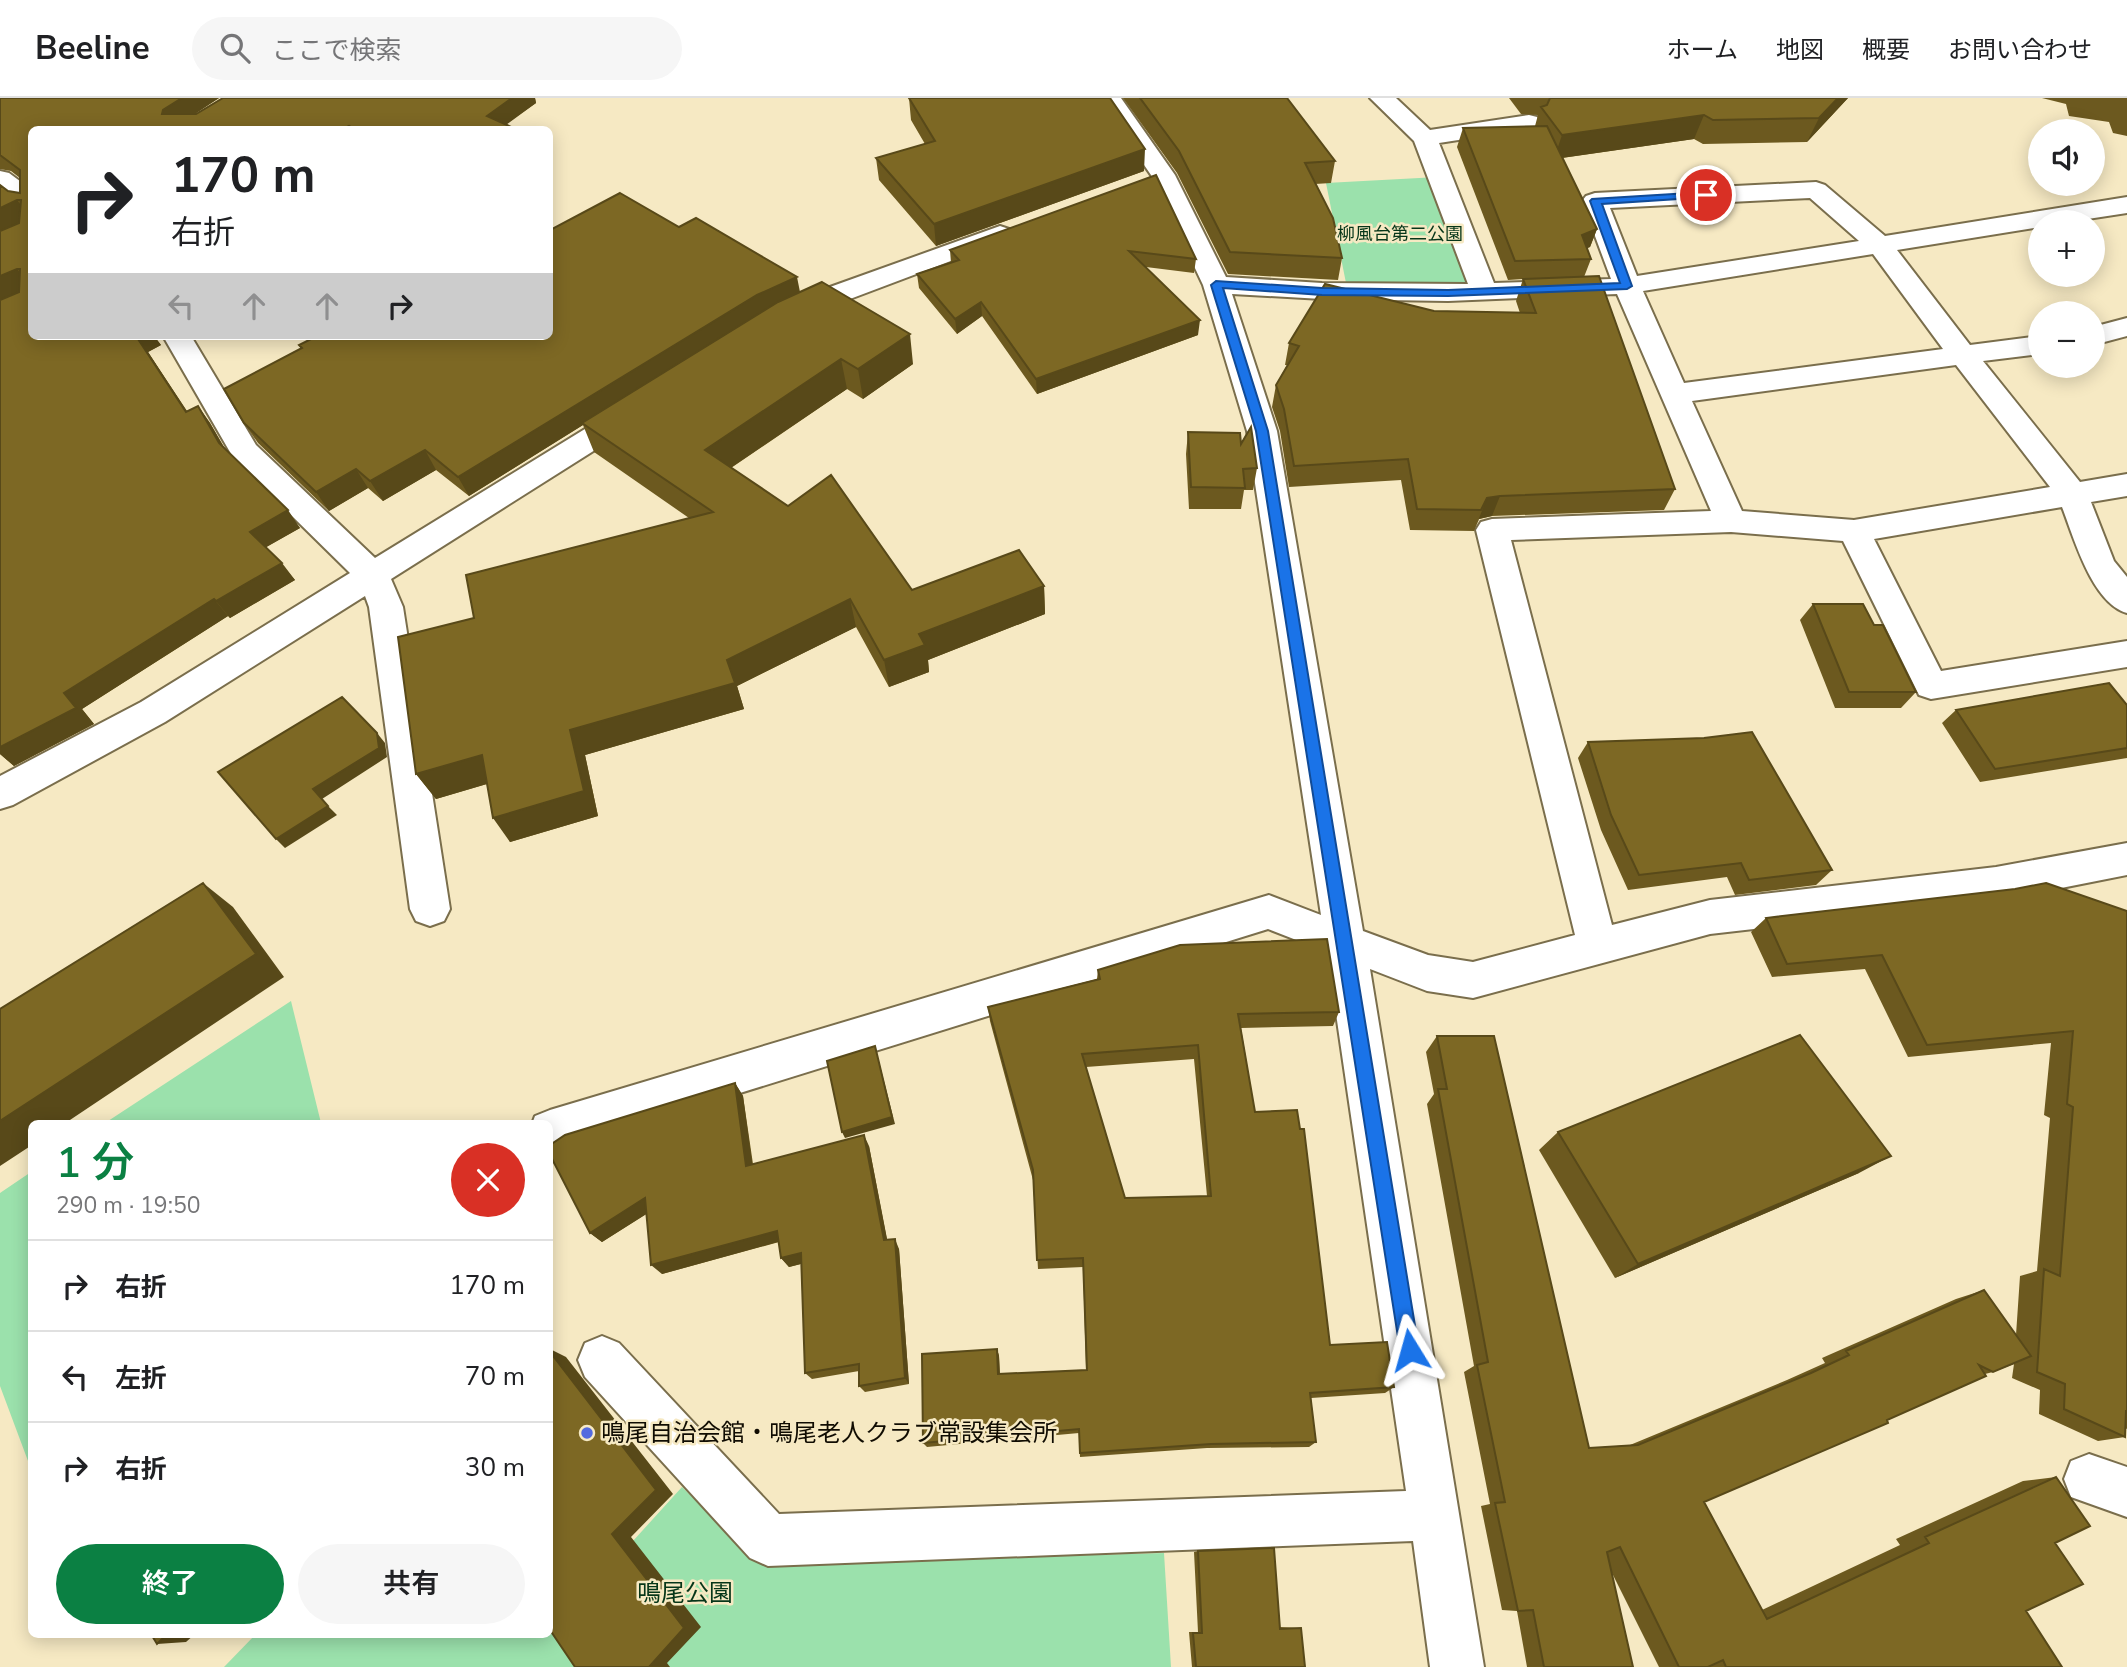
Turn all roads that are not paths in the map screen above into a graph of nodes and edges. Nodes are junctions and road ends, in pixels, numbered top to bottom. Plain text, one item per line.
1 (1101, 98) edge
2 (1382, 98) edge
3 (1528, 121) dead end
4 (1425, 138) junction
5 (0, 178) edge
6 (28, 199) edge
7 (2127, 205) edge
8 (1021, 227) edge
9 (1881, 246) junction
10 (1216, 285) junction
11 (1627, 286) junction
12 (1484, 291) junction
13 (773, 323) edge
14 (2127, 327) edge
15 (2105, 333) edge
16 (179, 340) edge
17 (2028, 346) edge
18 (1962, 354) junction
19 (1674, 394) junction
20 (660, 395) edge
21 (2127, 485) edge
22 (2071, 493) junction
23 (1731, 521) junction
24 (1854, 531) junction
25 (373, 576) junction
26 (2127, 601) edge
27 (2127, 654) edge
28 (0, 794) edge
29 (2127, 859) edge
30 (430, 909) dead end
31 (1345, 941) junction
32 (1598, 947) junction
33 (553, 1130) edge
34 (602, 1360) dead end
35 (1434, 1515) junction
36 (1457, 1667) edge

1 - 10 street
2 - 4 street
3 - 4 street
4 - 12 street
5 - 6 street
7 - 9 street
8 - 13 street
9 - 11 street
9 - 11 street
9 - 18 street
10 - 12 street
10 - 31 street
11 - 12 street
11 - 19 street
14 - 15 street
16 - 25 street
17 - 18 street
18 - 19 street
18 - 22 street
19 - 23 street
20 - 25 street
21 - 22 street
22 - 24 street
22 - 26 street
23 - 24 street
23 - 32 street
24 - 27 street
25 - 28 street
25 - 30 street
29 - 32 street
31 - 32 street
31 - 33 street
31 - 35 street
34 - 35 street
35 - 36 street

